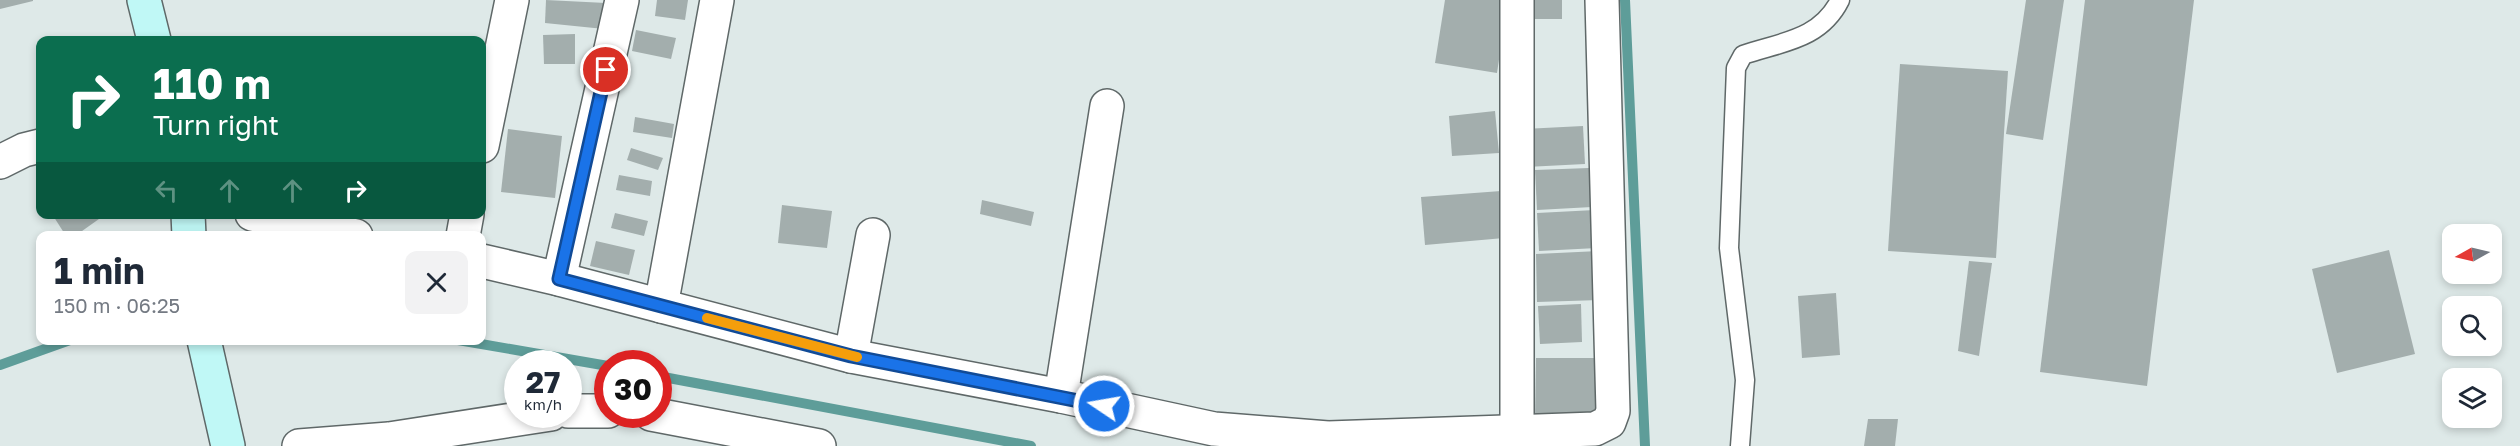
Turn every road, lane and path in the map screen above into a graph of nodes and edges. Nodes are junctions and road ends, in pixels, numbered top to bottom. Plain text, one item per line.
1 (144, 0) edge
2 (512, 0) edge
3 (622, 0) edge
4 (717, 0) edge
5 (1517, 0) edge
6 (1602, 0) edge
7 (1840, 0) edge
8 (153, 36) edge
9 (1107, 106) dead end
10 (486, 127) edge
11 (36, 147) edge
12 (0, 162) edge
13 (276, 219) edge
14 (332, 231) edge
15 (873, 235) dead end
16 (486, 262) edge
17 (559, 279) junction
18 (661, 306) junction
19 (205, 346) edge
20 (851, 356) junction
21 (1060, 396) junction
22 (672, 418) edge
23 (504, 421) edge
24 (1517, 439) edge
25 (228, 446) edge
26 (299, 446) edge
27 (819, 446) edge
28 (1740, 446) edge

1 - 8 street
2 - 10 street
3 - 17 street
4 - 18 street
5 - 24 street
6 - 24 street
7 - 28 lane
9 - 21 street
11 - 12 street
13 - 14 street
15 - 20 street
16 - 17 street
17 - 18 street
18 - 20 street
19 - 25 street
20 - 21 street
21 - 24 street
22 - 27 street
23 - 26 street

